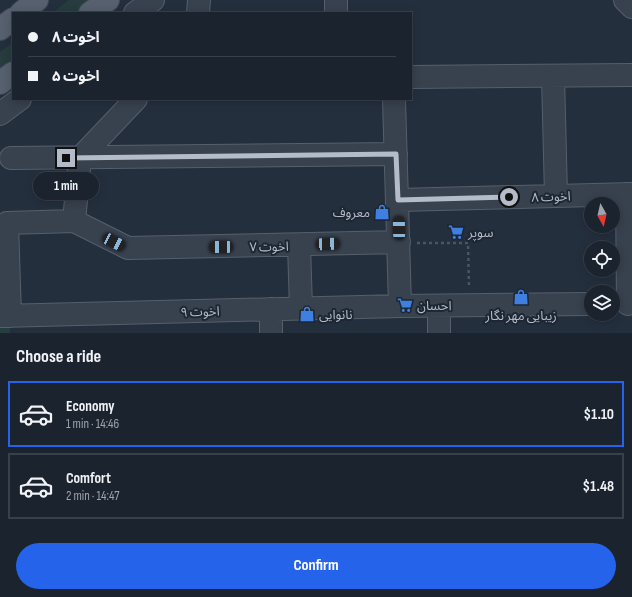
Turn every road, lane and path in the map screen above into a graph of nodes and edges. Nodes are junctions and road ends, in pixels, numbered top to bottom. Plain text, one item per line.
1 (37, 0) edge
2 (108, 0) edge
3 (153, 0) edge
4 (199, 0) edge
5 (336, 0) edge
6 (625, 0) edge
7 (632, 7) edge
8 (22, 12) edge
9 (91, 12) edge
10 (136, 12) edge
11 (198, 12) edge
12 (336, 12) edge
13 (12, 20) edge
14 (0, 29) edge
15 (12, 74) edge
16 (632, 75) edge
17 (553, 76) junction
18 (412, 77) edge
19 (0, 83) edge
20 (19, 100) edge
21 (135, 100) edge
22 (394, 100) edge
23 (0, 114) edge
24 (396, 154) junction
25 (11, 158) dead end
26 (80, 158) junction
27 (630, 194) edge
28 (556, 196) junction
29 (398, 200) junction
30 (74, 221) junction
31 (399, 242) junction
32 (299, 245) junction
33 (584, 304) edge
34 (624, 304) edge
35 (469, 305) junction
36 (400, 306) junction
37 (438, 306) junction
38 (301, 308) junction
39 (271, 309) junction
40 (5, 316) edge
41 (271, 333) edge
42 (439, 333) edge

1 - 8 main road
2 - 9 main road
3 - 10 street
4 - 11 street
5 - 12 street
6 - 7 street
13 - 14 main road
15 - 19 main road
16 - 17 street
17 - 18 street
17 - 28 street
20 - 23 street
21 - 26 street
22 - 24 street
24 - 26 street
24 - 29 street
25 - 26 street
26 - 30 street
27 - 28 street, اخوت ۸
27 - 34 street
28 - 29 street, اخوت ۸
29 - 31 street
30 - 32 street, اخوت ۷
30 - 40 street
31 - 32 street, اخوت ۷
31 - 35 path
31 - 36 street
32 - 38 street
33 - 35 street, اخوت ۹
35 - 37 street, اخوت ۹
36 - 37 street, اخوت ۹
36 - 38 street, اخوت ۹
37 - 42 street
38 - 39 street, اخوت ۹
39 - 40 street, اخوت ۹
39 - 41 street

